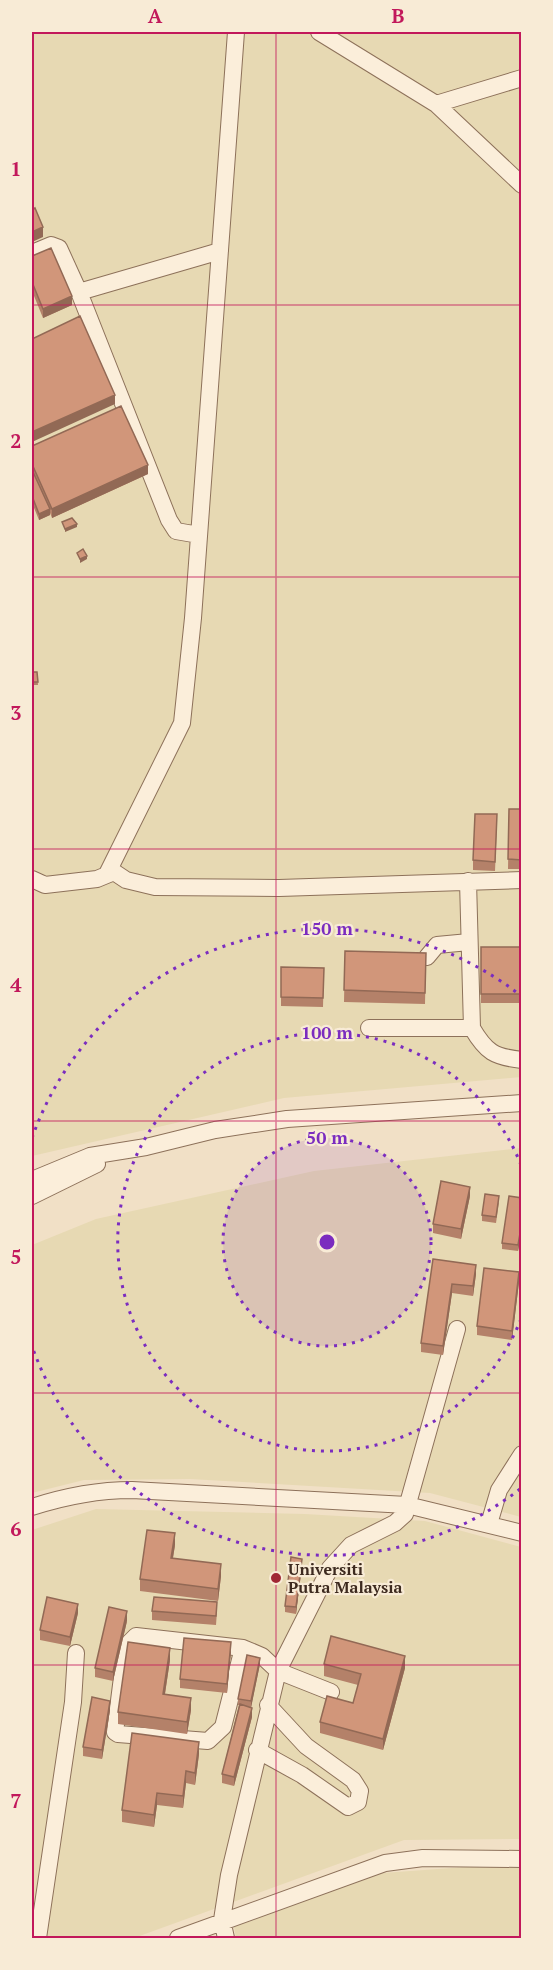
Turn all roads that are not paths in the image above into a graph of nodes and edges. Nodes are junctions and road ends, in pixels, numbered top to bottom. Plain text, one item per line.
1 (236, 32) edge
2 (319, 32) edge
3 (522, 78) edge
4 (436, 104) junction
5 (522, 185) edge
6 (220, 251) junction
7 (32, 253) edge
8 (79, 292) junction
9 (199, 535) junction
10 (118, 876) junction
11 (522, 879) edge
12 (468, 881) junction
13 (38, 882) edge
14 (32, 896) edge
15 (469, 942) junction
16 (427, 957) edge
17 (369, 1028) dead end
18 (472, 1028) junction
19 (522, 1060) edge
20 (522, 1103) edge
21 (146, 1147) junction
22 (32, 1180) edge
23 (32, 1196) edge
24 (457, 1329) dead end
25 (522, 1454) edge
26 (407, 1504) junction
27 (32, 1507) edge
28 (489, 1524) junction
29 (522, 1533) edge
30 (243, 1648) junction
31 (76, 1653) dead end
32 (278, 1671) junction
33 (331, 1692) dead end
34 (268, 1705) junction
35 (257, 1750) junction
36 (522, 1859) edge
37 (222, 1920) junction
38 (38, 1938) edge
39 (178, 1938) edge
40 (226, 1938) edge

1 - 6 street
2 - 4 street
3 - 4 street
4 - 5 street
6 - 8 street
6 - 9 street
7 - 8 street
8 - 9 street
9 - 10 street
10 - 12 street
10 - 13 street
11 - 12 street
12 - 15 street
13 - 14 street
15 - 16 street
15 - 18 street
17 - 18 street
18 - 19 street
20 - 21 street
21 - 22 street
21 - 23 street
24 - 26 street
25 - 28 street
26 - 27 street
26 - 28 street
26 - 32 street
28 - 29 street
30 - 30 street
30 - 32 street
31 - 38 street
32 - 33 street
32 - 34 street
34 - 35 street
34 - 35 street
35 - 37 street
36 - 37 street
37 - 39 street
37 - 40 street

